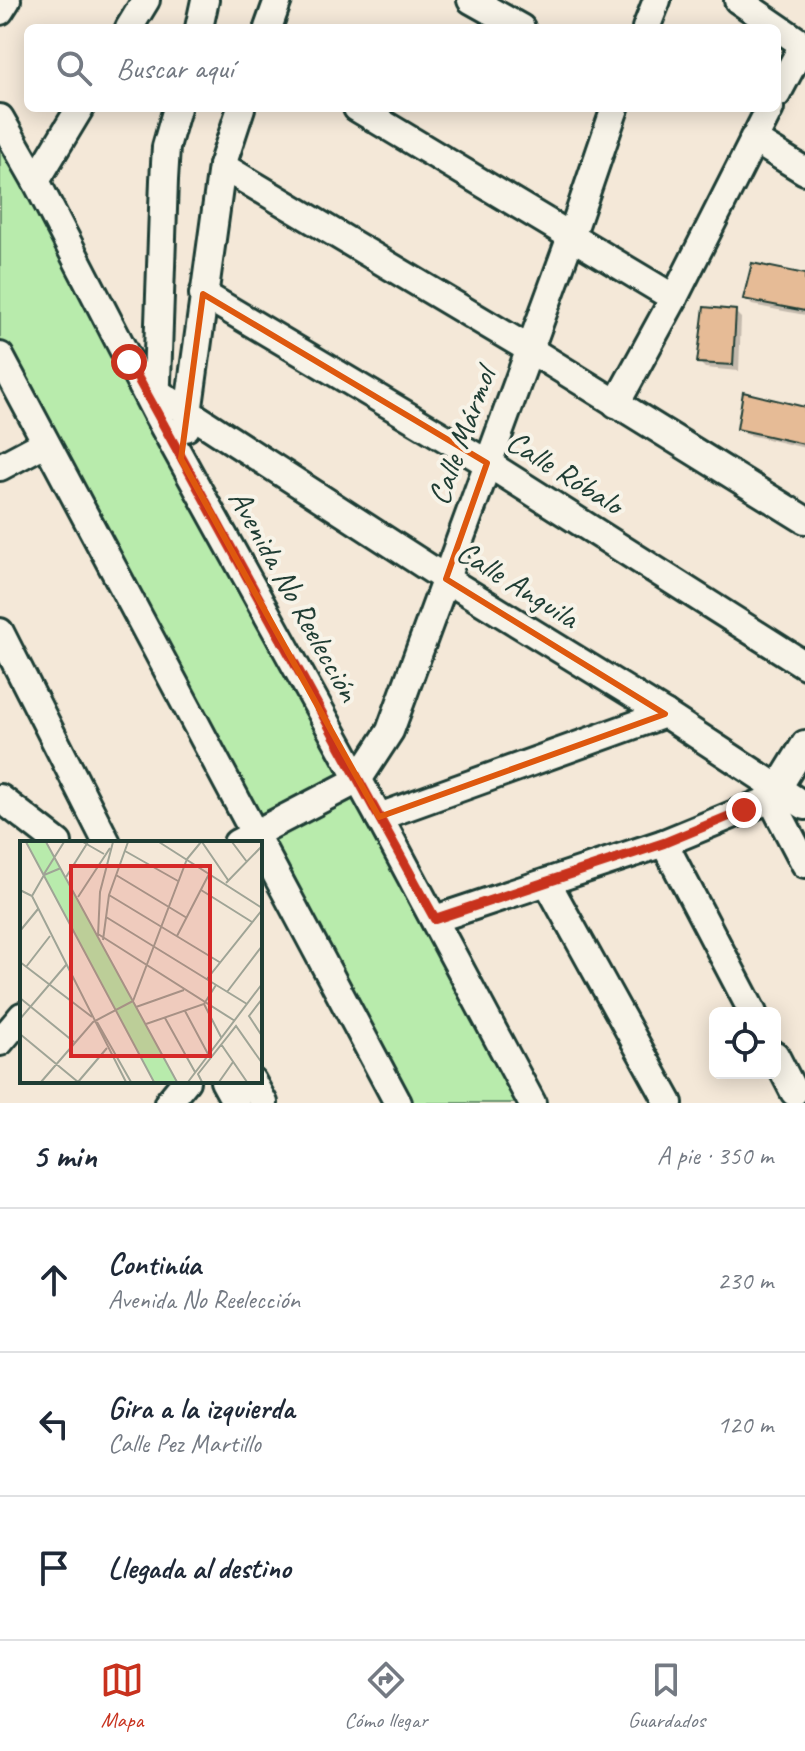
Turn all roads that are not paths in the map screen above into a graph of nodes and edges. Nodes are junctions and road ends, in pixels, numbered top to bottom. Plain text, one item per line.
1 (7, 0) edge
2 (146, 0) edge
3 (205, 0) edge
4 (278, 0) edge
5 (471, 0) edge
6 (657, 0) edge
7 (738, 0) edge
8 (0, 11) edge
9 (131, 24) edge
10 (200, 24) edge
11 (269, 24) edge
12 (514, 24) edge
13 (648, 24) edge
14 (773, 24) edge
15 (781, 29) edge
16 (804, 45) edge
17 (781, 87) edge
18 (78, 112) edge
19 (176, 112) edge
20 (240, 112) edge
21 (364, 112) edge
22 (614, 112) edge
23 (768, 112) edge
24 (0, 118) edge
25 (753, 139) junction
26 (222, 166) junction
27 (805, 171) edge
28 (36, 181) junction
29 (572, 234) junction
30 (203, 294) junction
31 (674, 298) junction
32 (529, 349) junction
33 (0, 356) edge
34 (156, 402) junction
35 (616, 404) junction
36 (189, 415) junction
37 (45, 443) junction
38 (181, 459) junction
39 (487, 463) junction
40 (0, 467) edge
41 (805, 520) edge
42 (446, 579) junction
43 (0, 632) edge
44 (801, 654) edge
45 (665, 714) junction
46 (805, 744) edge
47 (358, 780) junction
48 (774, 794) junction
49 (0, 798) edge
50 (805, 806) edge
51 (379, 817) junction
52 (247, 838) edge
53 (55, 841) edge
54 (106, 841) edge
55 (664, 843) junction
56 (262, 864) edge
57 (805, 864) edge
58 (548, 884) junction
59 (435, 919) junction
60 (750, 1007) edge
61 (13, 1014) edge
62 (0, 1042) edge
63 (781, 1066) edge
64 (184, 1083) edge
65 (225, 1083) edge
66 (253, 1083) edge
67 (795, 1091) edge
68 (168, 1103) edge
69 (236, 1103) edge
70 (264, 1103) edge
71 (398, 1103) edge
72 (532, 1103) edge
73 (669, 1103) edge

1 - 8 street
2 - 9 street
3 - 10 street
4 - 11 street
5 - 12 street
6 - 13 street
7 - 14 street
15 - 16 street
16 - 17 street
18 - 28 street
19 - 34 street
20 - 26 street
21 - 29 street
22 - 29 street, Calle Mármol
23 - 25 street
24 - 28 street, Avenida No Reelección
25 - 27 street
25 - 31 street
26 - 30 street
26 - 32 street
28 - 34 street, Avenida No Reelección
29 - 31 street
29 - 32 street, Calle Mármol
30 - 36 street
30 - 39 street, Calle Róbalo
31 - 35 street
32 - 35 street
32 - 39 street, Calle Mármol
33 - 37 street
34 - 36 street, Calle Anguila
34 - 38 street, Avenida No Reelección
35 - 41 street
36 - 38 street
36 - 42 street, Calle Anguila
37 - 40 street
37 - 52 street
38 - 47 street, Avenida No Reelección
39 - 42 street, Calle Mármol
39 - 44 street, Calle Róbalo
42 - 45 street, Calle Anguila
42 - 47 street, Calle Mármol
43 - 54 street
45 - 48 street, Calle Anguila
45 - 51 street
46 - 48 street
47 - 51 street, Avenida No Reelección
47 - 52 street
48 - 50 street, Calle Anguila
48 - 55 street
48 - 57 street
49 - 53 street
51 - 59 street, Avenida No Reelección
55 - 58 street
55 - 60 street
56 - 71 street
58 - 59 street
58 - 73 street
59 - 72 street, Avenida No Reelección
61 - 62 street
63 - 67 street
64 - 68 street
65 - 69 street
66 - 70 street

